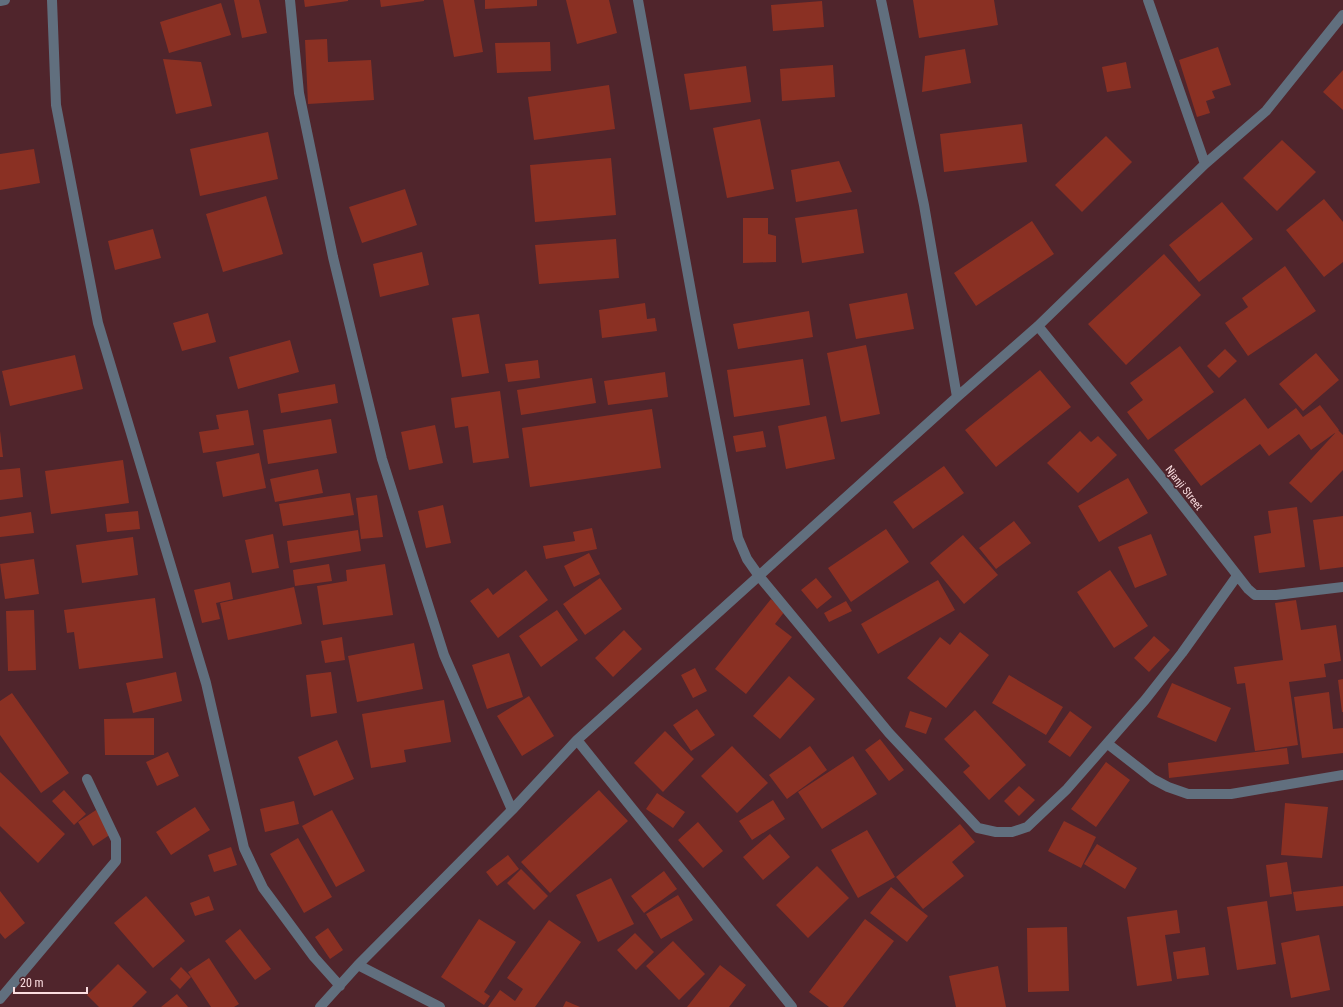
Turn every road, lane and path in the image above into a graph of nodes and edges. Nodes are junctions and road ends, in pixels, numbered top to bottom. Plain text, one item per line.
1 (6, 0) edge
2 (52, 0) edge
3 (290, 0) edge
4 (638, 0) edge
5 (880, 0) edge
6 (1148, 0) edge
7 (0, 1) edge
8 (1343, 15) edge
9 (1205, 164) junction
10 (1038, 326) junction
11 (957, 397) junction
12 (758, 576) junction
13 (1237, 576) junction
14 (1343, 587) edge
15 (577, 740) junction
16 (1108, 744) junction
17 (1343, 775) edge
18 (87, 779) dead end
19 (512, 810) junction
20 (358, 966) junction
21 (340, 986) junction
22 (0, 999) edge
23 (320, 1007) edge
24 (440, 1007) edge
25 (792, 1007) edge

1 - 7 street
2 - 21 street
3 - 19 street
4 - 12 street
5 - 11 street
6 - 9 street
8 - 9 street
9 - 10 street
10 - 11 street
10 - 13 street, Njanji Street
11 - 12 street
12 - 15 street
12 - 16 street
13 - 14 street, Njanji Street
13 - 16 street
15 - 19 street
15 - 25 street
16 - 17 street
18 - 22 street
19 - 20 street
20 - 21 street
20 - 24 street
21 - 23 street

